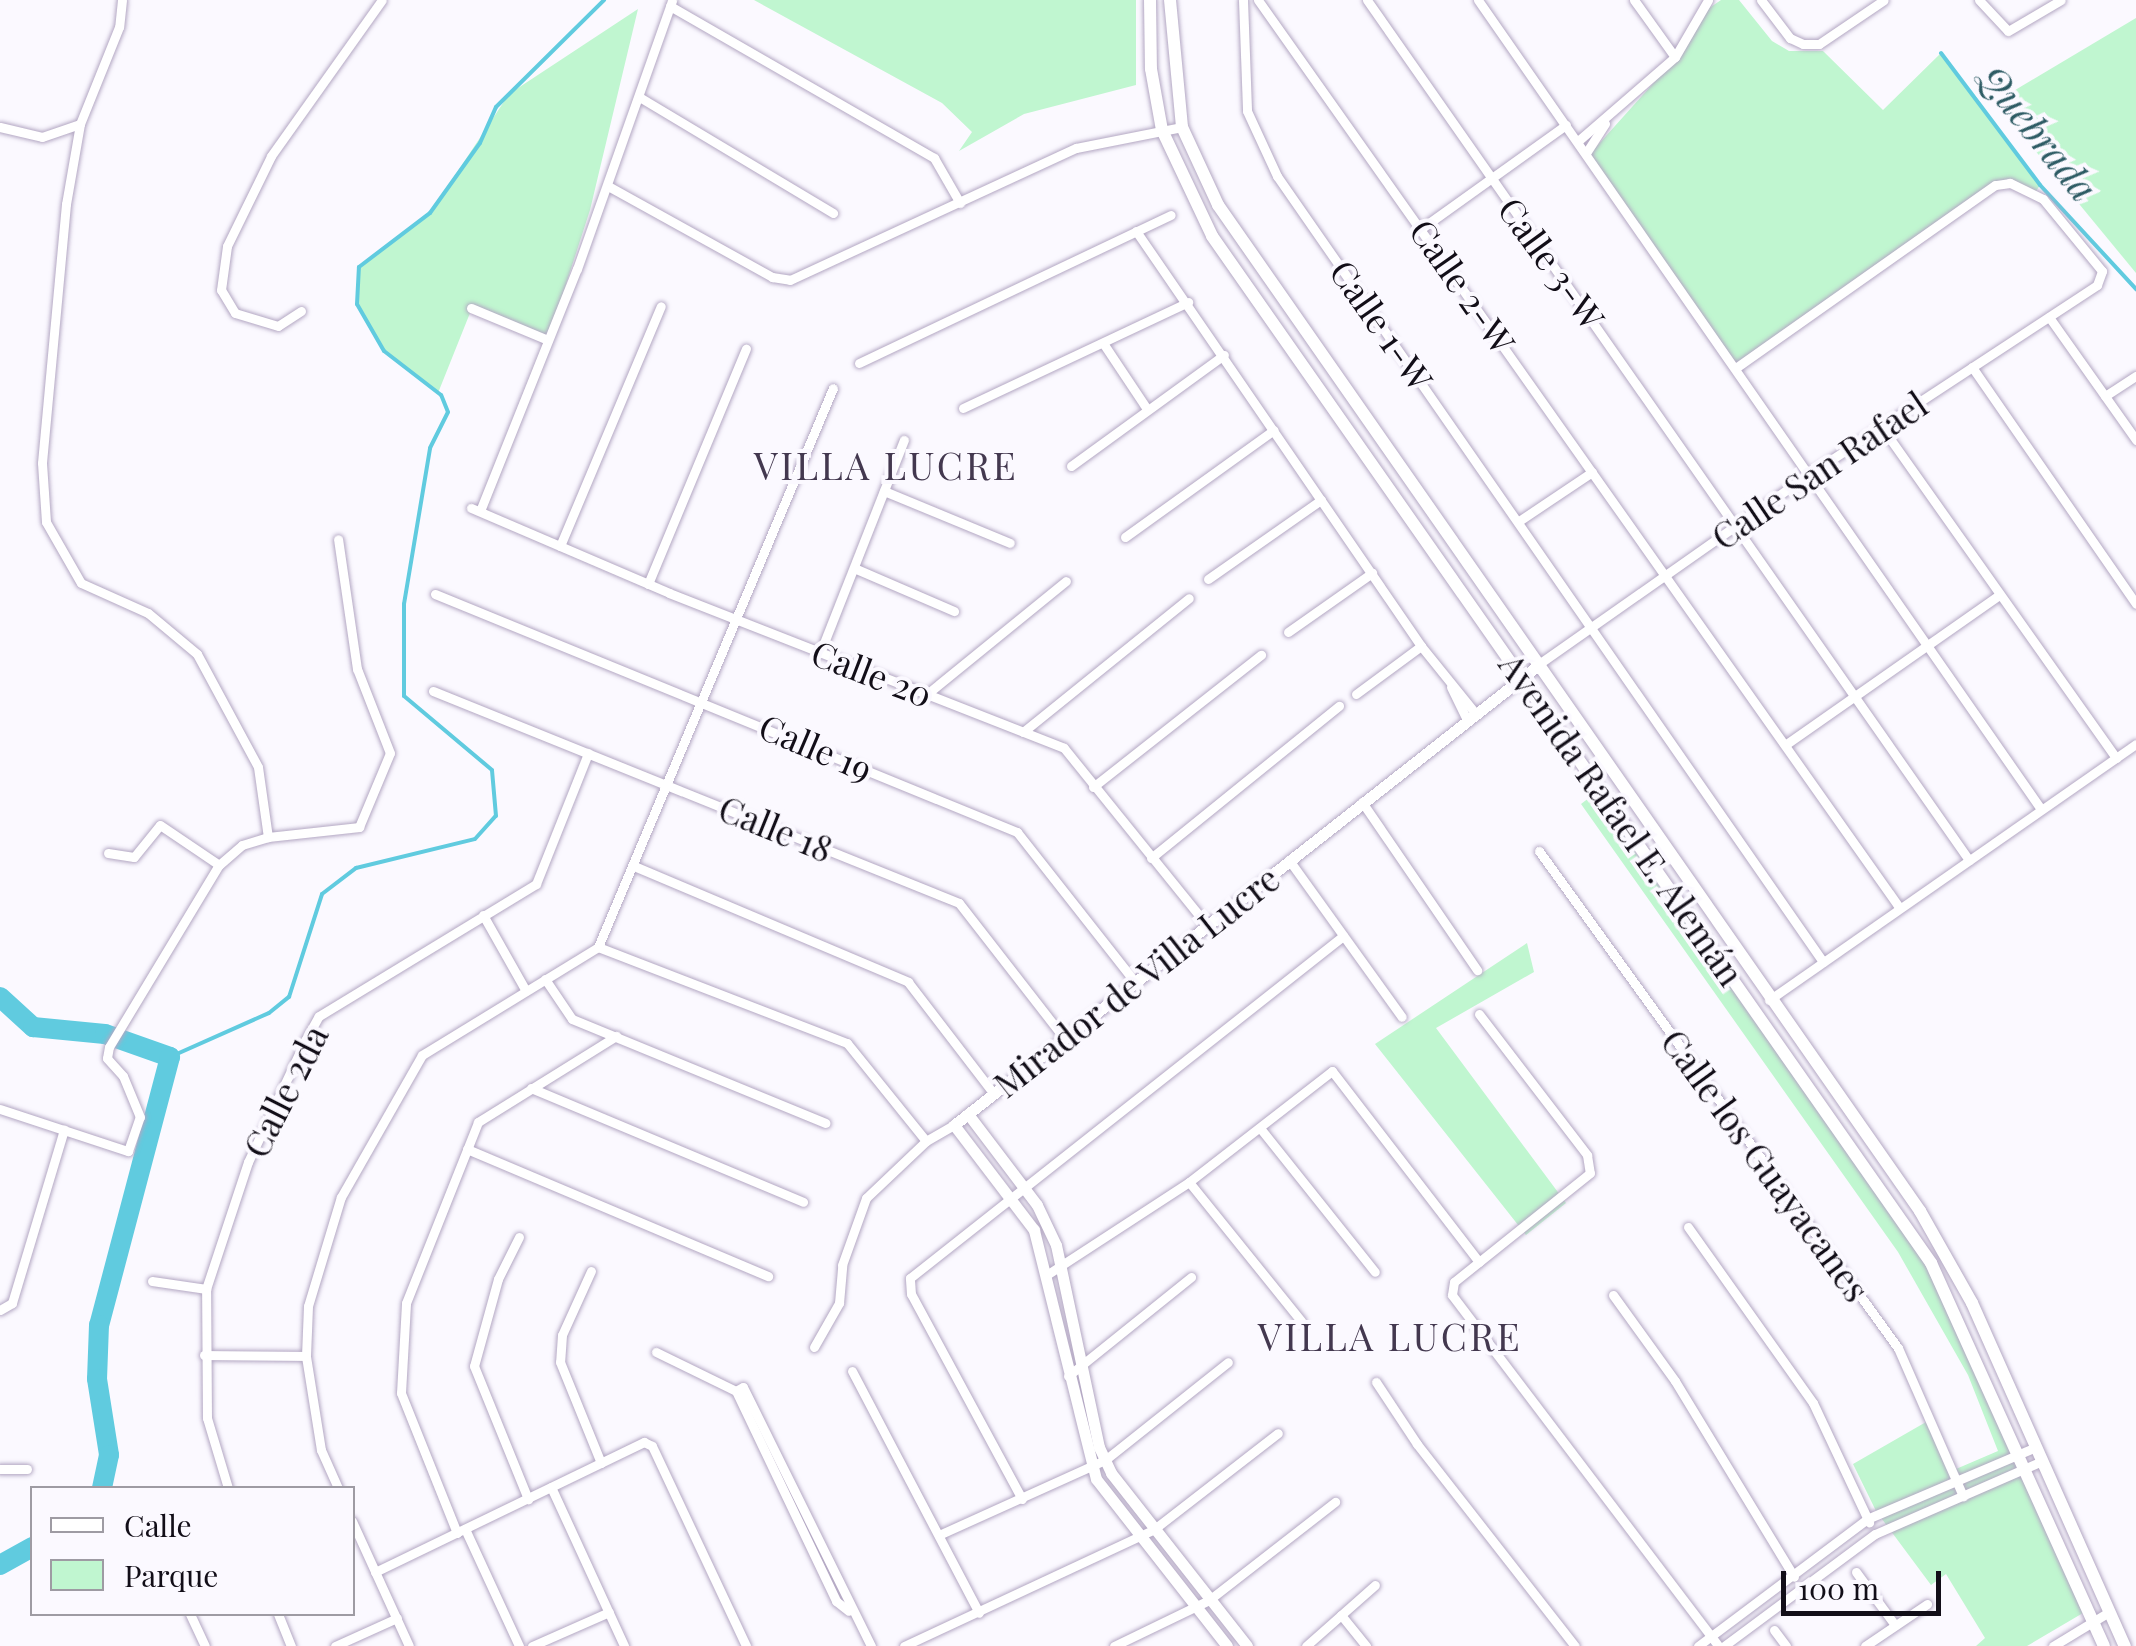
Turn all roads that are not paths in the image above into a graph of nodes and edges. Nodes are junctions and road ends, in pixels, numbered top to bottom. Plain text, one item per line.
1 (122, 0) edge
2 (382, 0) edge
3 (1150, 0) edge
4 (1170, 0) edge
5 (1242, 0) edge
6 (1258, 0) edge
7 (1367, 0) edge
8 (1478, 0) edge
9 (1634, 0) edge
10 (1708, 0) edge
11 (1761, 0) edge
12 (1884, 0) edge
13 (1979, 0) edge
14 (2061, 0) edge
15 (671, 3) edge
16 (1675, 57) junction
17 (641, 98) junction
18 (80, 124) junction
19 (1605, 124) junction
20 (1566, 125) junction
21 (0, 127) edge
22 (1182, 127) junction
23 (1162, 130) junction
24 (1578, 142) junction
25 (1586, 153) junction
26 (1492, 178) junction
27 (608, 186) junction
28 (960, 204) junction
29 (833, 213) dead end
30 (1171, 214) dead end
31 (1422, 228) junction
32 (1136, 231) junction
33 (1188, 302) junction
34 (660, 306) dead end
35 (472, 308) dead end
36 (301, 310) dead end
37 (2050, 317) junction
38 (548, 340) junction
39 (1102, 342) junction
40 (746, 349) dead end
41 (1224, 355) junction
42 (860, 363) dead end
43 (1972, 367) junction
44 (1736, 368) junction
45 (2136, 376) edge
46 (832, 388) dead end
47 (2105, 396) junction
48 (963, 408) dead end
49 (1147, 409) junction
50 (1881, 426) junction
51 (1274, 430) junction
52 (904, 440) dead end
53 (2136, 440) edge
54 (1072, 466) dead end
55 (1592, 472) junction
56 (1808, 475) junction
57 (884, 491) junction
58 (1322, 500) junction
59 (1519, 522) junction
60 (1738, 525) junction
61 (1124, 537) dead end
62 (338, 539) dead end
63 (1010, 543) dead end
64 (560, 546) junction
65 (854, 568) junction
66 (1372, 574) junction
67 (1665, 575) junction
68 (1208, 579) dead end
69 (1066, 581) dead end
70 (648, 584) junction
71 (436, 594) dead end
72 (2000, 596) junction
73 (1190, 598) dead end
74 (2136, 604) edge
75 (954, 611) dead end
76 (734, 618) junction
77 (1590, 625) junction
78 (1288, 632) dead end
79 (1929, 645) junction
80 (1421, 646) junction
81 (820, 652) junction
82 (1261, 655) dead end
83 (1536, 666) junction
84 (1522, 676) junction
85 (433, 692) dead end
86 (927, 694) junction
87 (1356, 694) dead end
88 (1856, 696) junction
89 (701, 698) junction
90 (1338, 706) dead end
91 (1471, 716) junction
92 (1023, 732) junction
93 (2136, 744) edge
94 (1784, 745) junction
95 (588, 753) junction
96 (2116, 758) junction
97 (667, 784) junction
98 (1093, 787) junction
99 (1362, 802) junction
100 (2041, 809) junction
101 (268, 837) junction
102 (1539, 851) dead end
103 (108, 853) dead end
104 (1151, 858) junction
105 (1289, 860) junction
106 (1969, 860) junction
107 (219, 866) junction
108 (634, 866) junction
109 (1899, 908) junction
110 (483, 916) junction
111 (1207, 925) junction
112 (1343, 936) junction
113 (598, 947) junction
114 (1822, 962) junction
115 (1477, 970) dead end
116 (546, 979) junction
117 (1136, 982) junction
118 (526, 990) junction
119 (1770, 1000) junction
120 (1480, 1014) dead end
121 (1402, 1017) dead end
122 (616, 1036) junction
123 (1064, 1038) junction
124 (531, 1088) junction
125 (994, 1094) junction
126 (0, 1110) edge
127 (968, 1114) junction
128 (826, 1123) dead end
129 (954, 1125) junction
130 (1260, 1128) junction
131 (64, 1130) junction
132 (926, 1142) junction
133 (467, 1149) junction
134 (1189, 1182) junction
135 (1024, 1188) junction
136 (1011, 1196) junction
137 (802, 1202) dead end
138 (1048, 1224) junction
139 (1688, 1227) dead end
140 (1034, 1230) junction
141 (519, 1237) dead end
142 (1479, 1262) junction
143 (1062, 1267) junction
144 (591, 1272) dead end
145 (1375, 1272) dead end
146 (1048, 1274) junction
147 (768, 1276) dead end
148 (1191, 1278) dead end
149 (152, 1281) dead end
150 (206, 1288) junction
151 (1613, 1295) dead end
152 (0, 1310) edge
153 (1301, 1322) dead end
154 (814, 1347) dead end
155 (656, 1352) dead end
156 (204, 1355) junction
157 (306, 1356) junction
158 (1228, 1362) dead end
159 (1082, 1365) junction
160 (852, 1371) dead end
161 (1068, 1376) junction
162 (1376, 1382) dead end
163 (1278, 1433) dead end
164 (2036, 1447) junction
165 (2020, 1454) junction
166 (1105, 1460) junction
167 (2042, 1462) junction
168 (601, 1463) junction
169 (1090, 1467) junction
170 (27, 1468) dead end
171 (0, 1469) edge
172 (2026, 1469) junction
173 (1955, 1480) junction
174 (227, 1486) edge
175 (337, 1486) edge
176 (551, 1488) junction
177 (1962, 1496) junction
178 (528, 1499) junction
179 (1022, 1499) junction
180 (1335, 1502) dead end
181 (796, 1506) junction
182 (1868, 1519) junction
183 (355, 1528) edge
184 (1154, 1530) junction
185 (461, 1531) junction
186 (941, 1534) junction
187 (1874, 1534) junction
188 (1139, 1538) junction
189 (818, 1541) junction
190 (808, 1546) junction
191 (824, 1567) junction
192 (375, 1572) junction
193 (1856, 1572) dead end
194 (1792, 1575) junction
195 (1375, 1586) dead end
196 (1801, 1588) junction
197 (1209, 1600) junction
198 (1926, 1604) dead end
199 (1196, 1607) junction
200 (608, 1612) junction
201 (979, 1612) junction
202 (2109, 1612) junction
203 (1341, 1615) junction
204 (191, 1616) edge
205 (279, 1616) edge
206 (397, 1618) junction
207 (2093, 1620) junction
208 (1895, 1625) junction
209 (1774, 1630) dead end
210 (1711, 1636) junction
211 (205, 1646) edge
212 (291, 1646) edge
213 (335, 1646) edge
214 (410, 1646) edge
215 (519, 1646) edge
216 (532, 1646) edge
217 (624, 1646) edge
218 (746, 1646) edge
219 (871, 1646) edge
220 (904, 1646) edge
221 (1114, 1646) edge
222 (1226, 1646) edge
223 (1247, 1646) edge
224 (1306, 1646) edge
225 (1366, 1646) edge
226 (1575, 1646) edge
227 (1698, 1646) edge
228 (1721, 1646) edge
229 (1786, 1646) edge
230 (1866, 1646) edge
231 (2053, 1646) edge
232 (2104, 1646) edge
233 (2125, 1646) edge

1 - 18 street
2 - 36 street
3 - 23 main road, Avenida Rafael E. Alemán
4 - 22 main road, Avenida Rafael E. Alemán
5 - 59 street, Calle 1-W
6 - 31 street, Calle 2-W
7 - 26 street, Calle 3-W
8 - 20 street
9 - 16 street
10 - 16 street
11 - 12 street
13 - 14 street
15 - 17 street
15 - 28 street
16 - 19 street
17 - 27 street
17 - 29 street
18 - 21 street
18 - 101 street
19 - 24 street
19 - 25 street
20 - 24 street
20 - 26 street
22 - 23 street
22 - 83 main road, Avenida Rafael E. Alemán
23 - 28 street
23 - 84 main road, Avenida Rafael E. Alemán
24 - 25 street
25 - 44 street
26 - 31 street
26 - 60 street, Calle 3-W
27 - 28 street
27 - 38 street
30 - 32 street
31 - 55 street, Calle 2-W
32 - 33 street
32 - 42 street
33 - 39 street
33 - 41 street
34 - 64 street
35 - 38 street
37 - 43 street, Calle San Rafael
37 - 44 street, Calle San Rafael
37 - 47 street
38 - 64 street, Calle 20
39 - 48 street
39 - 49 street
40 - 70 street
41 - 49 street
41 - 51 street
43 - 50 street, Calle San Rafael
43 - 74 street
44 - 56 street
45 - 47 street
46 - 76 street
47 - 53 street
49 - 54 street
50 - 56 street, Calle San Rafael
50 - 72 street
51 - 58 street
51 - 61 street
52 - 57 street
55 - 59 street
55 - 67 street, Calle 2-W
56 - 60 street, Calle San Rafael
56 - 79 street
57 - 63 street
57 - 65 street
58 - 66 street
58 - 68 street
59 - 77 street, Calle 1-W
60 - 67 street, Calle San Rafael
60 - 88 street, Calle 3-W
62 - 101 street
64 - 70 street, Calle 20
65 - 75 street
65 - 81 street
66 - 78 street
66 - 80 street
67 - 77 street, Calle San Rafael
67 - 94 street, Calle 2-W
69 - 86 street
70 - 76 street, Calle 20
71 - 89 street, Calle 19
72 - 79 street
72 - 96 street
73 - 92 street
76 - 81 street, Calle 20
76 - 89 street
77 - 83 street, Calle San Rafael
77 - 114 street, Calle 1-W
79 - 88 street
79 - 100 street
80 - 87 street
80 - 91 street
81 - 86 street, Calle 20
82 - 98 street
83 - 84 street, Mirador de Villa Lucre
83 - 119 main road, Avenida Rafael E. Alemán
84 - 91 street, Mirador de Villa Lucre
84 - 165 main road, Avenida Rafael E. Alemán
85 - 95 street, Calle 18
86 - 92 street, Calle 20
88 - 94 street
88 - 106 street, Calle 3-W
89 - 97 street
89 - 117 street, Calle 19
90 - 104 street
91 - 99 street, Mirador de Villa Lucre
92 - 98 street, Calle 20
93 - 96 street
94 - 109 street, Calle 2-W
95 - 97 street, Calle 18
95 - 110 street, Calle 2da
96 - 100 street
97 - 108 street
97 - 123 street, Calle 18
98 - 104 street, Calle 20
99 - 105 street, Mirador de Villa Lucre
99 - 115 street
100 - 106 street
101 - 107 street
102 - 173 street, Calle los Guayacanes
103 - 107 street
104 - 111 street, Calle 20
105 - 111 street, Mirador de Villa Lucre
105 - 112 street
106 - 109 street
107 - 131 street
108 - 113 street
108 - 125 street
109 - 114 street
110 - 118 street
110 - 150 street, Calle 2da
111 - 117 street, Mirador de Villa Lucre
112 - 121 street
112 - 135 street
113 - 116 street
113 - 132 street
114 - 119 street
116 - 118 street
116 - 122 street
117 - 123 street, Mirador de Villa Lucre
118 - 157 street
119 - 164 main road, Avenida Rafael E. Alemán
120 - 142 street
122 - 124 street
122 - 128 street
123 - 125 street, Mirador de Villa Lucre
124 - 133 street
124 - 137 street
125 - 127 street, Mirador de Villa Lucre
126 - 131 street
127 - 129 street, Mirador de Villa Lucre
127 - 135 street
129 - 132 street, Mirador de Villa Lucre
129 - 136 street
130 - 134 street
130 - 142 street
130 - 145 street
131 - 152 street
132 - 154 street, Mirador de Villa Lucre
133 - 147 street
133 - 185 street
134 - 143 street
134 - 153 street
135 - 136 street
135 - 138 street
136 - 140 street
136 - 179 street
138 - 140 street
138 - 143 street
139 - 182 street
140 - 146 street
141 - 178 street
142 - 210 street
143 - 146 street
143 - 159 street
144 - 168 street
146 - 161 street
148 - 159 street
149 - 150 street
150 - 156 street, Calle 2da
151 - 194 street
155 - 181 street
156 - 157 street
156 - 174 street, Calle 2da
157 - 175 street
158 - 166 street
159 - 161 street
159 - 166 street
160 - 186 street
161 - 169 street
162 - 226 street
163 - 184 street
164 - 165 street
164 - 167 main road, Avenida Rafael E. Alemán
165 - 172 main road, Avenida Rafael E. Alemán
165 - 173 street
166 - 169 street
166 - 184 street
167 - 172 street
167 - 202 main road, Avenida Rafael E. Alemán
168 - 176 street
168 - 218 street
169 - 179 street
169 - 188 street
170 - 171 street
172 - 177 street
172 - 207 main road, Avenida Rafael E. Alemán
173 - 177 street, Calle los Guayacanes
173 - 182 street
176 - 178 street
176 - 200 street
177 - 187 street
178 - 185 street
179 - 186 street
180 - 197 street
181 - 189 street
181 - 190 street
182 - 187 street
182 - 194 street
183 - 192 street
184 - 188 street
184 - 197 street
185 - 192 street
185 - 215 street
186 - 201 street
187 - 196 street
188 - 199 street
188 - 201 street
189 - 190 street
189 - 191 street
190 - 191 street
191 - 219 street
192 - 206 street
193 - 208 street
194 - 196 street
194 - 210 street
195 - 203 street
196 - 228 street
197 - 199 street
197 - 223 street
198 - 208 street
199 - 221 street
199 - 222 street
200 - 216 street
200 - 217 street
201 - 220 street
202 - 207 street
202 - 233 main road, Avenida Rafael E. Alemán
203 - 224 street
203 - 225 street
204 - 211 street
205 - 212 street
206 - 213 street
206 - 214 street
207 - 231 street
207 - 232 main road, Avenida Rafael E. Alemán
208 - 230 street
209 - 229 street
210 - 227 street
210 - 228 street

